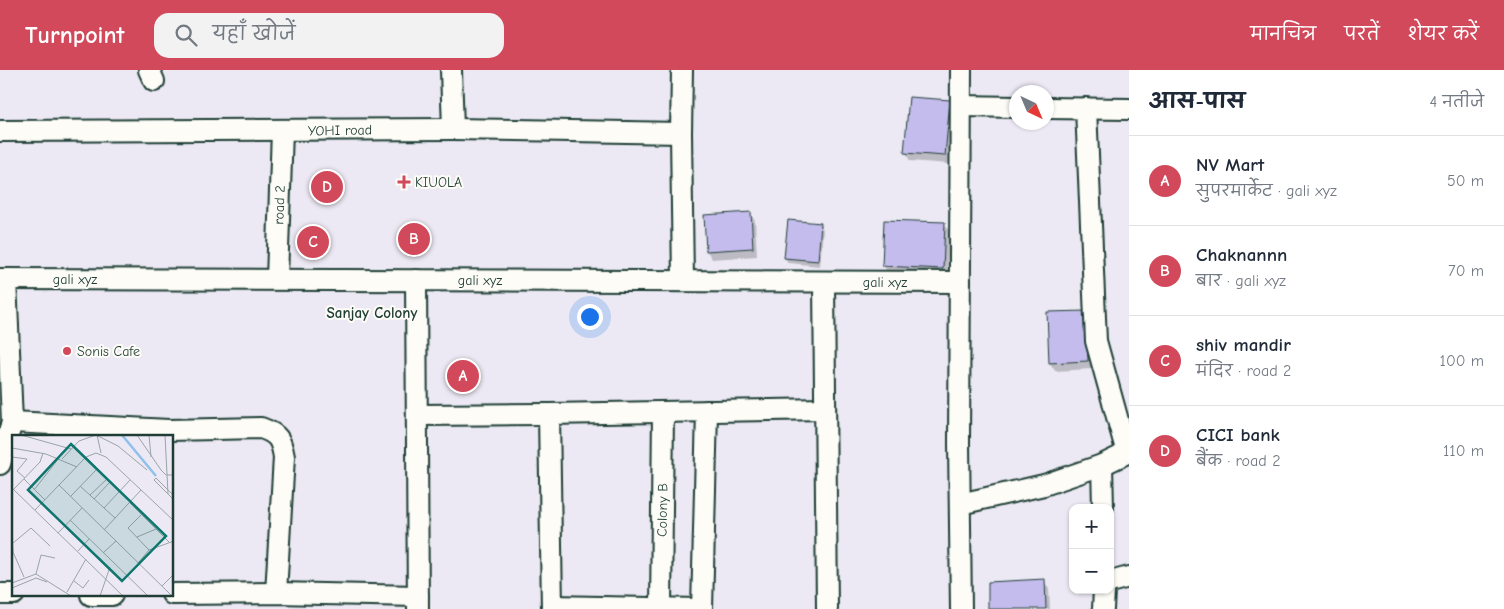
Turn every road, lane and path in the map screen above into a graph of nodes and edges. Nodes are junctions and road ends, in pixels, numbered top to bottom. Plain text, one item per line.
1 (451, 70) edge
2 (682, 70) edge
3 (961, 70) edge
4 (961, 106) junction
5 (1009, 107) edge
6 (1054, 108) edge
7 (1086, 108) junction
8 (1129, 109) edge
9 (453, 128) junction
10 (282, 130) junction
11 (0, 132) edge
12 (681, 133) junction
13 (3, 279) edge
14 (277, 280) junction
15 (416, 280) junction
16 (683, 281) junction
17 (824, 282) junction
18 (960, 282) junction
19 (825, 409) junction
20 (707, 411) junction
21 (663, 412) junction
22 (549, 414) junction
23 (417, 415) junction
24 (12, 422) junction
25 (168, 433) edge
26 (1128, 452) edge
27 (0, 464) edge
28 (1102, 465) junction
29 (960, 504) junction
30 (1103, 504) edge
31 (1129, 577) edge
32 (1114, 581) edge
33 (276, 593) junction
34 (174, 594) edge
35 (1104, 594) edge
36 (418, 602) edge
37 (552, 608) edge
38 (661, 608) edge
39 (700, 609) edge
40 (826, 609) edge
41 (961, 609) edge
42 (1103, 609) edge

1 - 9 street
2 - 12 street
3 - 4 street
4 - 5 street
4 - 18 street
6 - 7 street
7 - 8 street
7 - 26 street
9 - 10 street, YOHI road
9 - 12 street, YOHI road
10 - 11 street, YOHI road
10 - 14 street, road 2
12 - 16 street
13 - 14 street, gali xyz
13 - 24 street
14 - 15 street, gali xyz
15 - 16 street, gali xyz
15 - 23 street
16 - 17 street, gali xyz
17 - 18 street, gali xyz
17 - 19 street
18 - 29 street
19 - 20 street
19 - 40 street
20 - 21 street
20 - 39 street
21 - 22 street
21 - 38 street, Colony B
22 - 23 street
22 - 37 street
23 - 36 street
24 - 25 street
24 - 27 street
25 - 33 street
26 - 28 street
28 - 29 street
28 - 30 street
29 - 41 street
31 - 32 street
33 - 34 street
33 - 36 street
35 - 42 street
37 - 38 street
38 - 39 street

